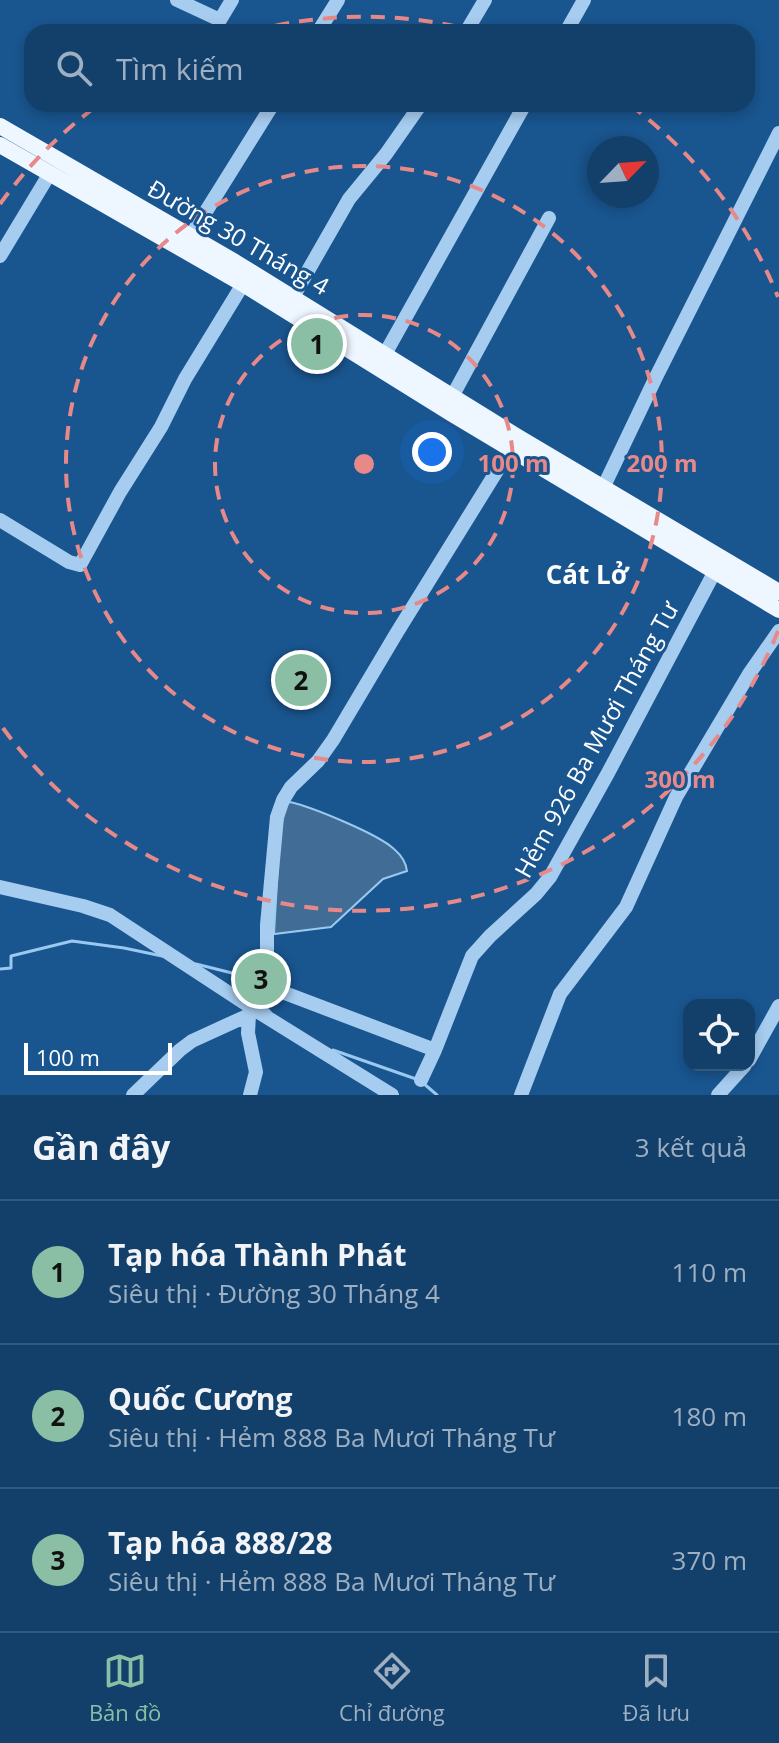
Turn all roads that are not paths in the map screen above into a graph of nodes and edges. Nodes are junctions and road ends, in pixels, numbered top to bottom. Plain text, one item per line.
1 (177, 0) edge
2 (232, 0) edge
3 (338, 0) edge
4 (485, 0) edge
5 (584, 0) edge
6 (323, 24) edge
7 (471, 24) edge
8 (570, 24) edge
9 (268, 112) edge
10 (415, 112) edge
11 (521, 112) edge
12 (0, 126) edge
13 (779, 133) edge
14 (0, 145) edge
15 (50, 173) junction
16 (549, 218) dead end
17 (190, 237) junction
18 (0, 256) edge
19 (243, 284) junction
20 (290, 304) junction
21 (385, 354) junction
22 (453, 395) junction
23 (514, 443) junction
24 (600, 494) junction
25 (0, 520) edge
26 (715, 571) junction
27 (779, 592) edge
28 (779, 610) edge
29 (779, 631) edge
30 (0, 887) edge
31 (261, 984) junction
32 (779, 1006) edge
33 (250, 1011) junction
34 (755, 1049) edge
35 (435, 1050) junction
36 (740, 1071) edge
37 (421, 1080) dead end
38 (133, 1095) edge
39 (250, 1095) edge
40 (392, 1095) edge
41 (521, 1095) edge
42 (718, 1095) edge

1 - 2 street
3 - 6 street
4 - 7 street
5 - 8 street
9 - 17 street
10 - 20 street
11 - 21 street
12 - 17 main road, Đường 30 Tháng 4
13 - 24 street
14 - 15 main road, Đường 30 Tháng 4
15 - 18 street
15 - 19 main road, Đường 30 Tháng 4
16 - 22 street
17 - 20 main road, Đường 30 Tháng 4
19 - 20 main road, Đường 30 Tháng 4
19 - 25 street
20 - 21 main road, Đường 30 Tháng 4
20 - 23 main road, Đường 30 Tháng 4
21 - 22 main road, Đường 30 Tháng 4
22 - 23 main road, Đường 30 Tháng 4
23 - 24 main road, Đường 30 Tháng 4
23 - 31 street
24 - 26 main road, Đường 30 Tháng 4
24 - 27 main road, Đường 30 Tháng 4
26 - 28 main road, Đường 30 Tháng 4
26 - 35 street, Hẻm 926 Ba Mươi Tháng Tư
29 - 41 street
30 - 33 street
31 - 33 street
31 - 35 street
32 - 34 street
33 - 38 street
33 - 39 street
33 - 40 street
35 - 37 street, Hẻm 926 Ba Mươi Tháng Tư
36 - 42 street

